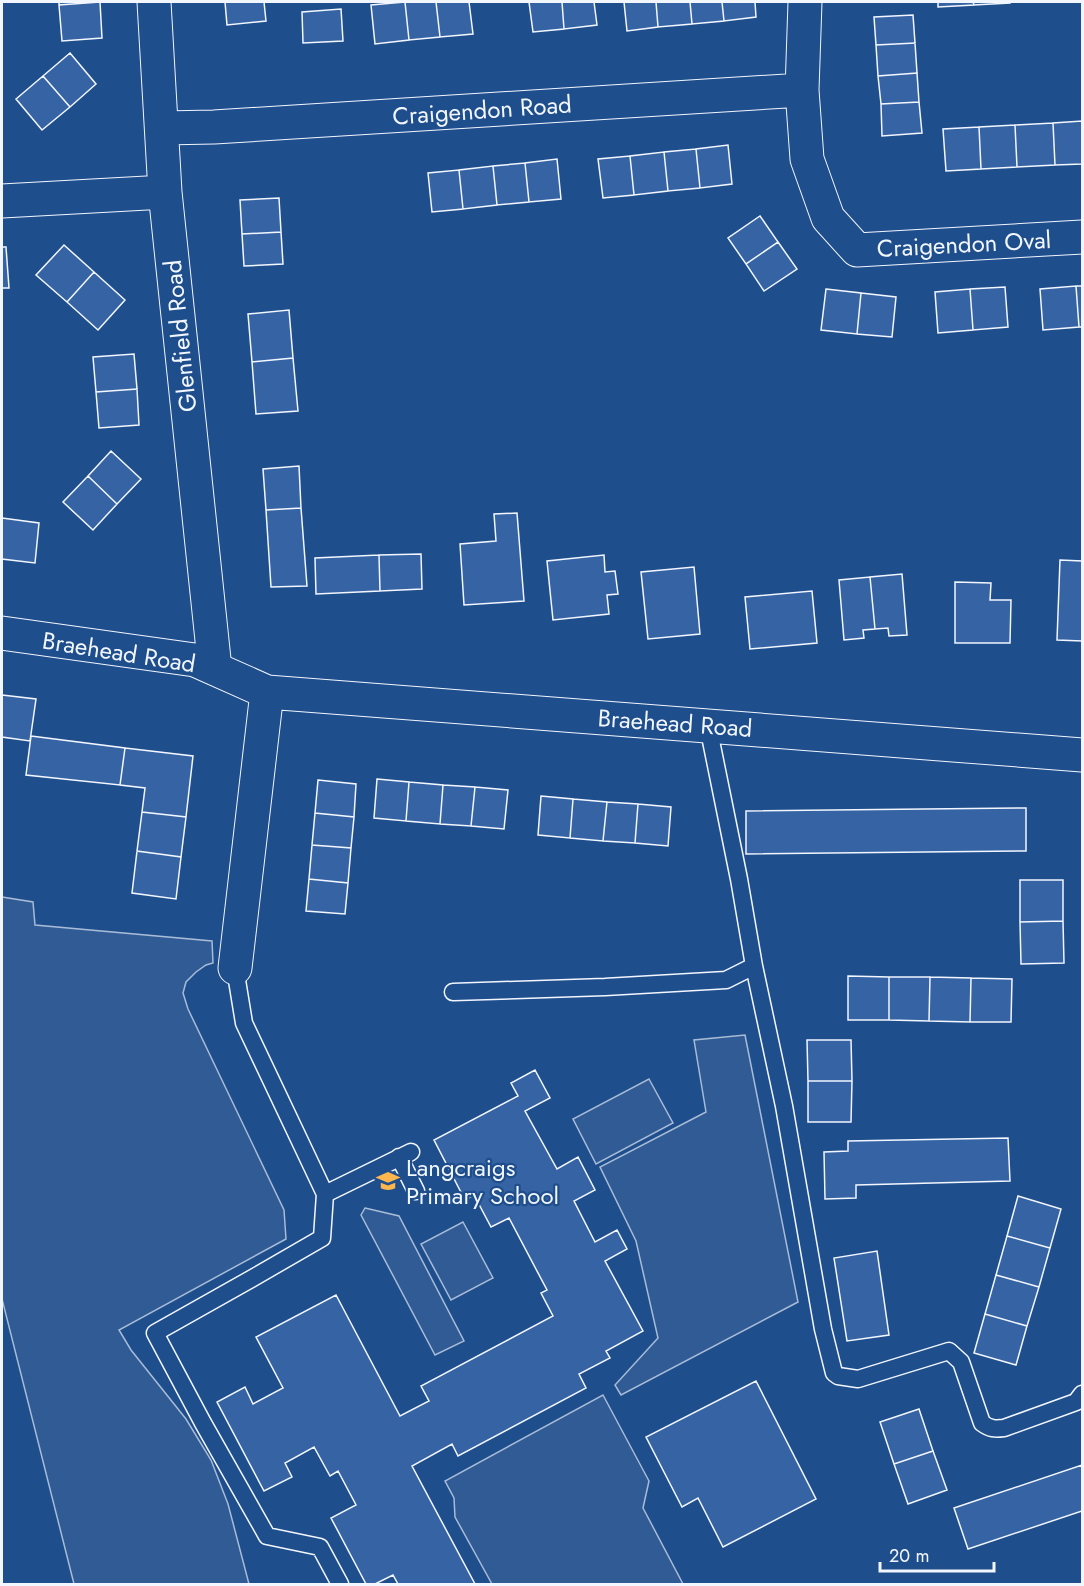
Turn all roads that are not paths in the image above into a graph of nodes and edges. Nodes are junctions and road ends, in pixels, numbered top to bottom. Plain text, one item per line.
1 (154, 2) edge
2 (805, 2) edge
3 (802, 90) junction
4 (162, 128) junction
5 (165, 192) junction
6 (2, 201) edge
7 (1083, 237) edge
8 (2, 633) edge
9 (215, 669) junction
10 (267, 692) junction
11 (708, 726) junction
12 (1083, 754) edge
13 (754, 966) junction
14 (235, 968) joint
15 (453, 992) dead end
16 (416, 1191) dead end
17 (325, 1194) junction
18 (1083, 1394) edge
19 (340, 1584) edge

1 - 4 street, Glenfield Road
2 - 3 street, Craigendon Oval
3 - 4 street, Craigendon Road
3 - 7 street, Craigendon Oval
4 - 5 street, Glenfield Road
5 - 6 street
5 - 9 street, Glenfield Road
8 - 9 street, Braehead Road
9 - 10 street, Braehead Road
10 - 11 street, Braehead Road
10 - 14 street
11 - 12 street, Braehead Road
11 - 13 lane
13 - 15 lane
13 - 18 lane
14 - 17 lane
16 - 17 lane
17 - 19 lane

